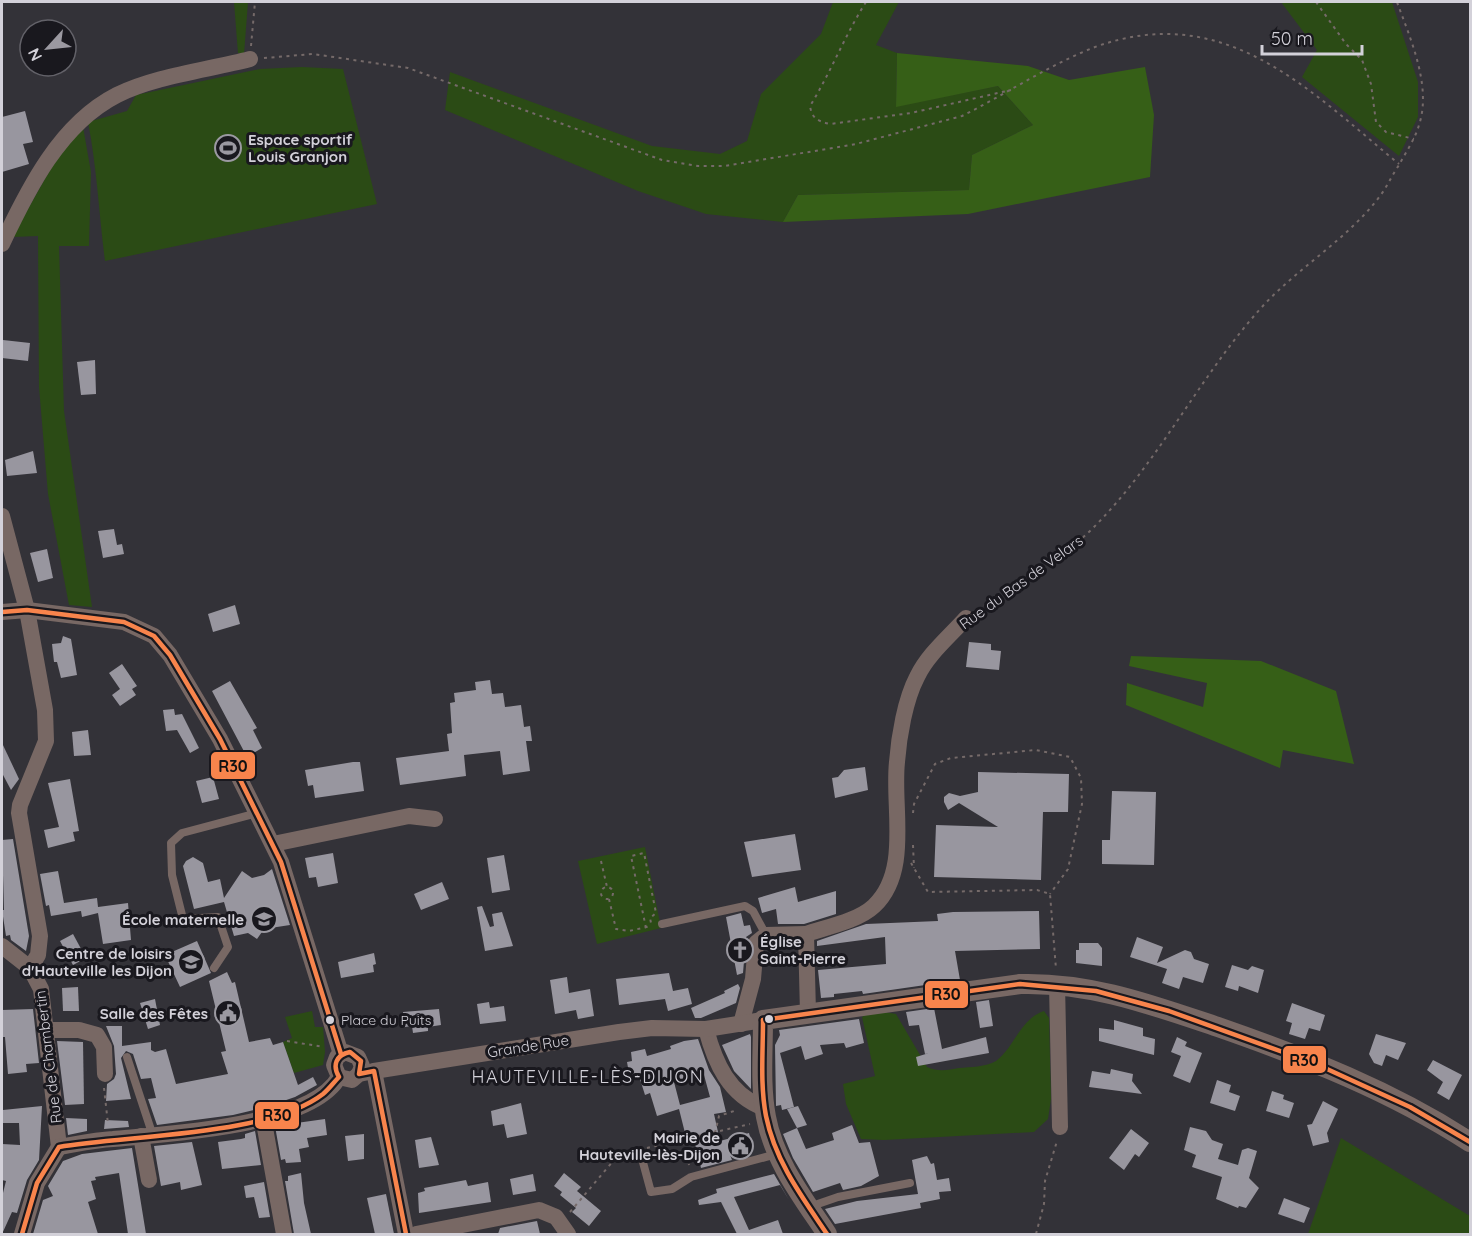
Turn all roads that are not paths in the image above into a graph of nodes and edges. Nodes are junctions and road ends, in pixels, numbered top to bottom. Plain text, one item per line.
1 (250, 59) road end
2 (2, 244) edge
3 (2, 516) edge
4 (27, 610) junction
5 (2, 612) edge
6 (966, 618) road end
7 (257, 813) junction
8 (435, 819) dead end
9 (273, 844) junction
10 (662, 924) dead end
11 (806, 934) junction
12 (766, 935) junction
13 (2, 946) edge
14 (30, 968) junction
15 (214, 968) dead end
16 (1057, 984) junction
17 (808, 1012) junction
18 (763, 1020) junction
19 (741, 1024) junction
20 (705, 1029) junction
21 (46, 1030) junction
22 (339, 1049) junction
23 (127, 1057) dead end
24 (367, 1072) junction
25 (105, 1074) road end
26 (339, 1077) junction
27 (758, 1106) junction
28 (263, 1117) junction
29 (1060, 1127) road end
30 (147, 1136) junction
31 (1470, 1142) edge
32 (58, 1147) junction
33 (777, 1154) junction
34 (641, 1155) dead end
35 (149, 1180) dead end
36 (910, 1183) dead end
37 (809, 1207) junction
38 (22, 1234) edge
39 (284, 1234) edge
40 (406, 1234) edge
41 (416, 1234) edge
42 (568, 1234) edge
43 (827, 1234) edge

1 - 2 street
3 - 4 street
4 - 5 street
4 - 7 street
4 - 14 street
6 - 11 street, Rue du Bas de Velars
7 - 9 street
7 - 15 lane
8 - 9 street
9 - 22 street
10 - 12 lane
11 - 12 street, Rue du Bas de Velars
11 - 17 street
12 - 19 street
13 - 14 street
14 - 21 street, Rue de Chambertin
16 - 17 street
16 - 29 street
16 - 31 street
17 - 18 street
18 - 19 street, Grande Rue
18 - 27 street
19 - 20 street, Grande Rue
20 - 24 street, Grande Rue
20 - 27 street
21 - 25 street
21 - 32 street, Rue de Chambertin
22 - 24 street
22 - 26 street
23 - 30 lane
24 - 26 street, Grande Rue
24 - 40 street
26 - 28 street
27 - 33 street
28 - 30 street
28 - 39 street
30 - 32 street
30 - 35 street
32 - 38 street
33 - 34 lane
33 - 37 street
36 - 37 lane
37 - 43 street
41 - 42 street

